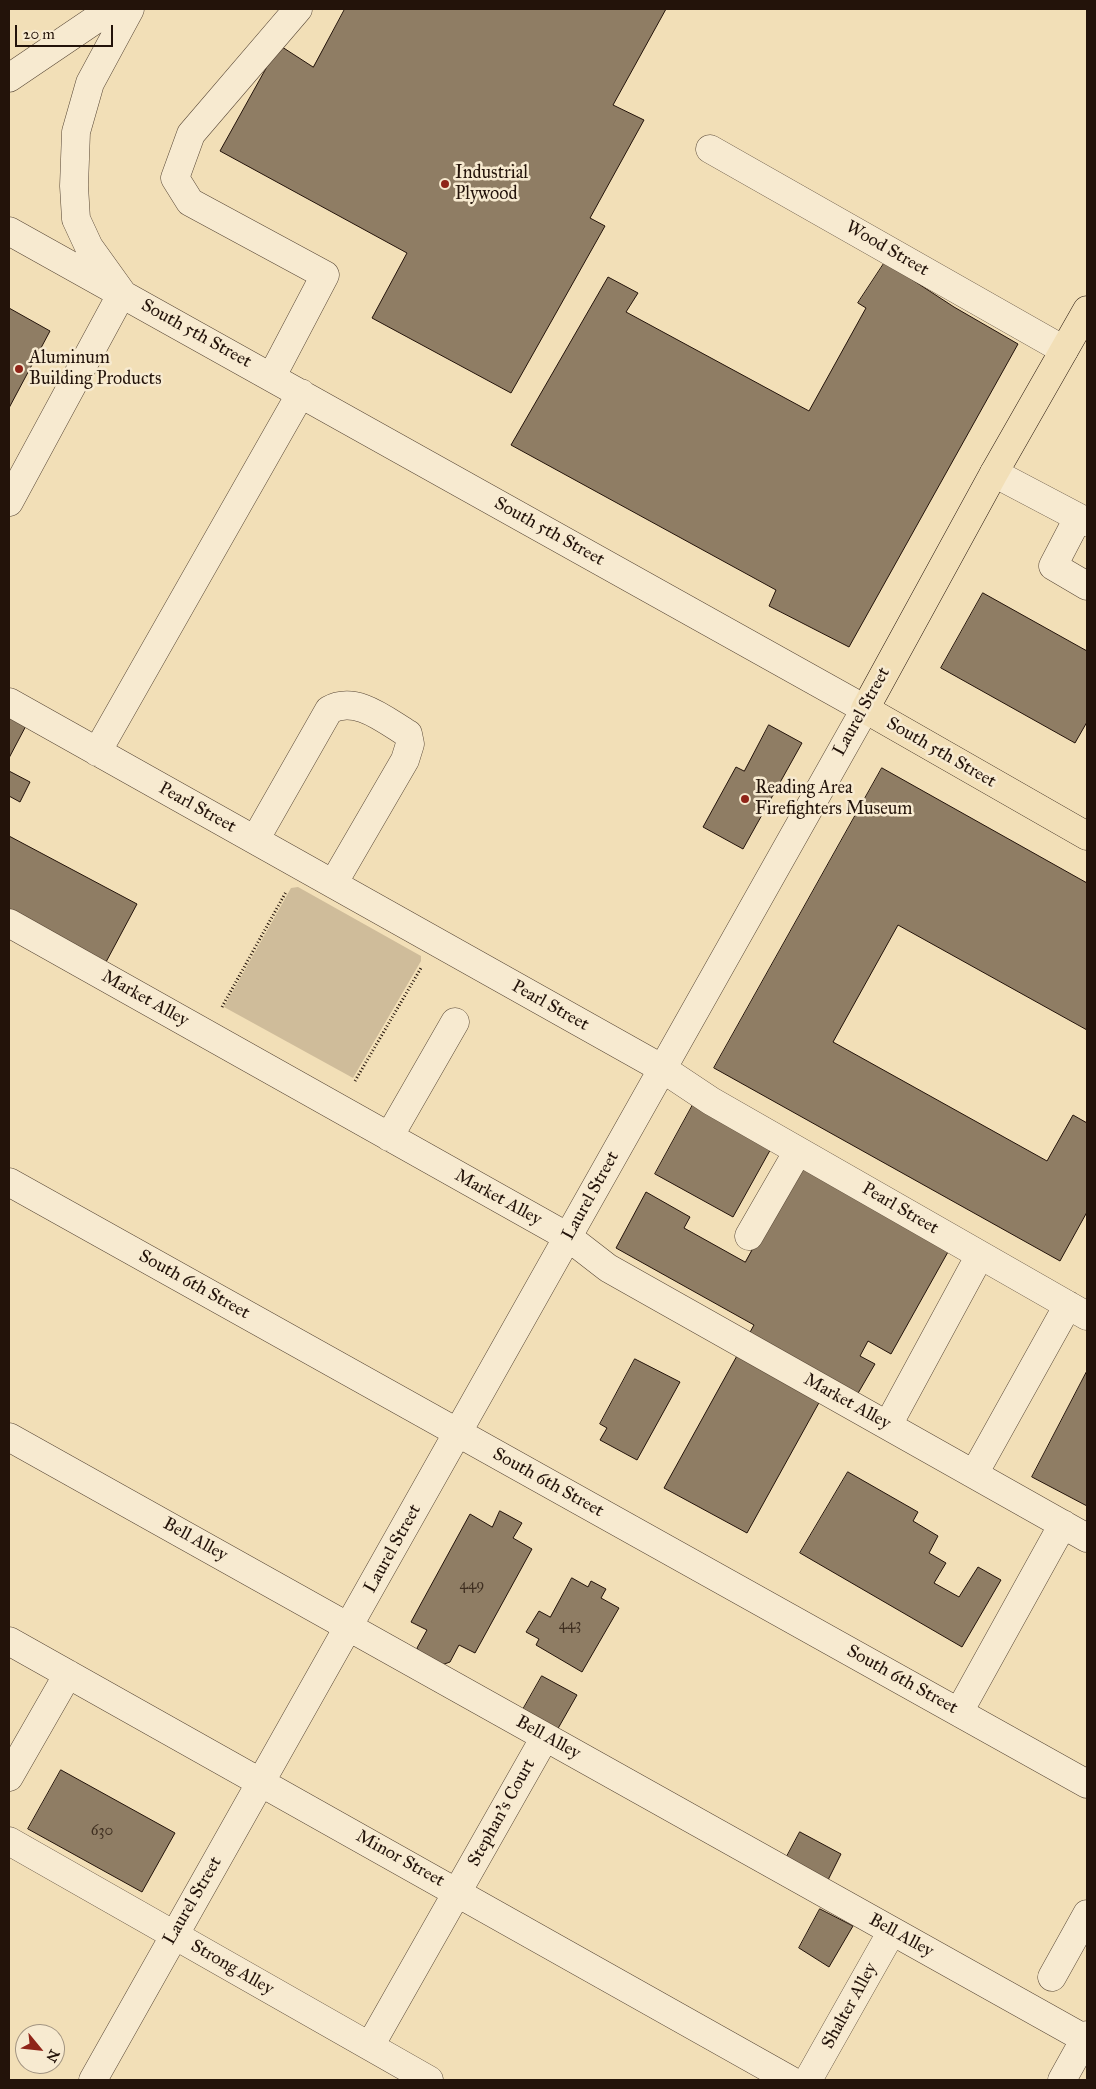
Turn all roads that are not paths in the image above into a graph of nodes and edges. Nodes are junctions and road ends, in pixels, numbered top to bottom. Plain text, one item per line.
1 (111, 9) edge
2 (130, 9) edge
3 (298, 9) edge
4 (9, 78) edge
5 (710, 149) dead end
6 (9, 231) edge
7 (122, 293) junction
8 (1087, 310) edge
9 (1064, 350) junction
10 (272, 376) junction
11 (301, 393) junction
12 (994, 473) junction
13 (9, 502) edge
14 (1083, 520) edge
15 (1087, 586) edge
16 (9, 702) edge
17 (865, 709) junction
18 (98, 752) junction
19 (1087, 836) edge
20 (255, 840) junction
21 (333, 884) junction
22 (9, 923) edge
23 (455, 1022) dead end
24 (663, 1069) junction
25 (389, 1136) junction
26 (798, 1151) junction
27 (9, 1182) edge
28 (749, 1236) dead end
29 (568, 1238) junction
30 (980, 1255) junction
31 (1080, 1306) edge
32 (888, 1425) junction
33 (459, 1433) junction
34 (9, 1437) edge
35 (974, 1474) junction
36 (1063, 1524) junction
37 (1087, 1538) edge
38 (349, 1627) junction
39 (9, 1640) edge
40 (68, 1674) junction
41 (959, 1712) junction
42 (545, 1737) junction
43 (9, 1777) edge
44 (262, 1781) junction
45 (1087, 1784) edge
46 (9, 1841) edge
47 (457, 1892) junction
48 (1084, 1928) edge
49 (892, 1931) junction
50 (174, 1935) junction
51 (1052, 1977) dead end
52 (1086, 2038) edge
53 (370, 2046) junction
54 (93, 2080) edge
55 (429, 2080) edge
56 (790, 2080) edge
57 (808, 2080) edge
58 (1062, 2080) edge

1 - 4 street
2 - 7 street
3 - 10 street
5 - 9 street, Wood Street
6 - 7 street, South 5th Street
7 - 10 street, South 5th Street
7 - 13 street
8 - 9 main road, Laurel Street
9 - 12 main road, Laurel Street
10 - 11 street, South 5th Street
11 - 17 street, South 5th Street
11 - 18 street
12 - 14 street
12 - 17 main road, Laurel Street
14 - 15 street
16 - 18 street, Pearl Street
17 - 19 main road, South 5th Street
17 - 24 street, Laurel Street
18 - 20 street, Pearl Street
20 - 21 street, Pearl Street
20 - 21 street
21 - 24 street, Pearl Street
22 - 25 street, Market Alley
23 - 25 street
24 - 26 street, Pearl Street
24 - 29 street, Laurel Street
25 - 29 street, Market Alley
26 - 28 street
26 - 30 street, Pearl Street
27 - 33 street, South 6th Street
29 - 32 street, Market Alley
29 - 33 street, Laurel Street
30 - 31 street, Pearl Street
30 - 32 street
31 - 35 street
32 - 35 street, Market Alley
33 - 38 street, Laurel Street
33 - 41 street, South 6th Street
34 - 38 street, Bell Alley
35 - 36 street, Market Alley
36 - 37 street, Market Alley
36 - 41 street
38 - 42 street, Bell Alley
38 - 44 street, Laurel Street
39 - 40 street, Minor Street
40 - 43 street
40 - 44 street, Minor Street
41 - 45 street, South 6th Street
42 - 47 street, Stephan's Court
42 - 49 street, Bell Alley
44 - 47 street, Minor Street
44 - 50 street, Laurel Street
46 - 50 street, Strong Alley
47 - 53 street, Stephan's Court
47 - 56 street, Minor Street
48 - 51 street
49 - 52 street, Bell Alley
49 - 57 street, Shalter Alley
50 - 53 street, Strong Alley
50 - 54 street, Laurel Street
52 - 58 street
53 - 55 street, Strong Alley

